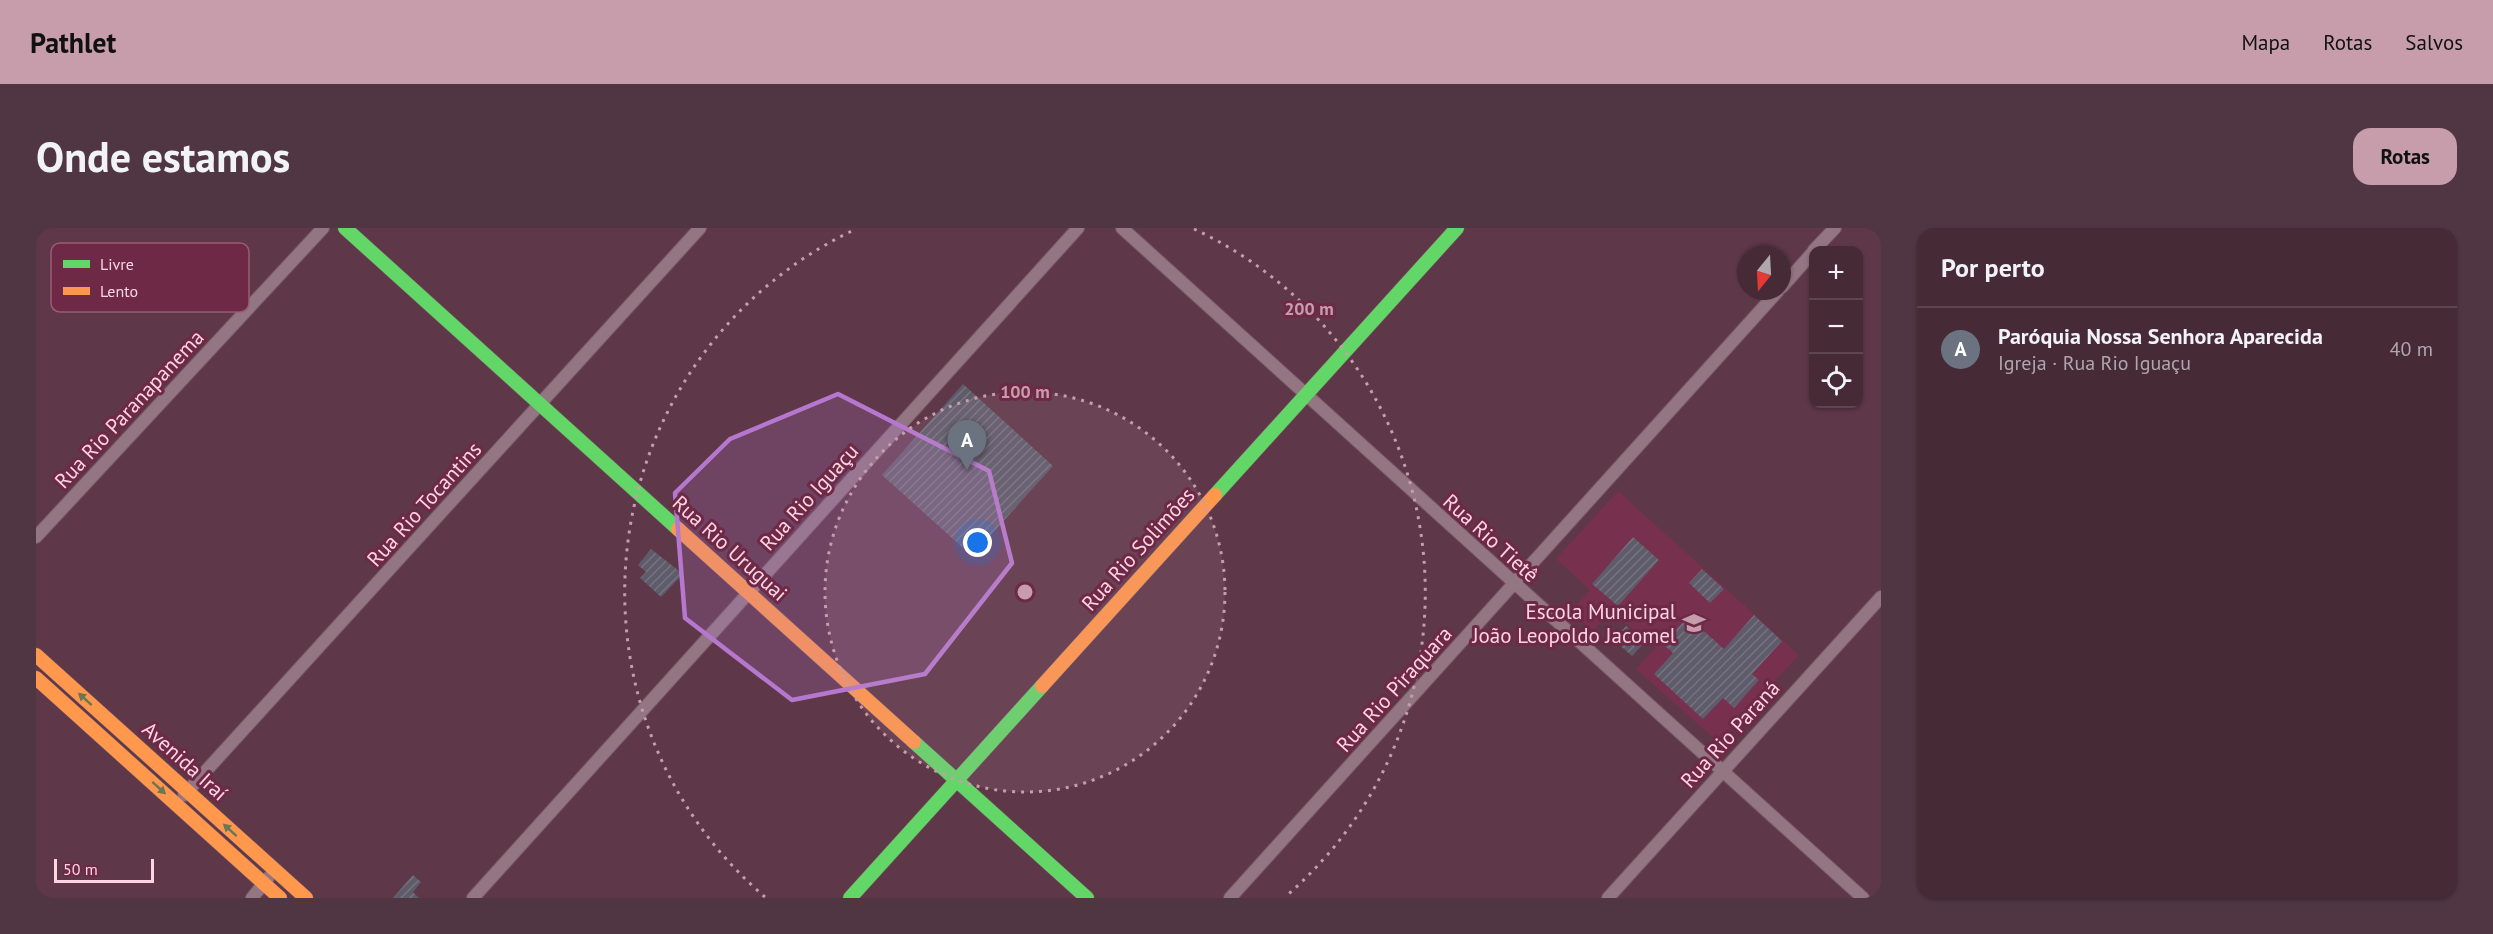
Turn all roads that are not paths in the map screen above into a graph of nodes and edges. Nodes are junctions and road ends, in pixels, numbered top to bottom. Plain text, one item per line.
1 (323, 228) edge
2 (345, 228) edge
3 (700, 228) edge
4 (1078, 228) edge
5 (1122, 228) edge
6 (1457, 228) edge
7 (1834, 228) edge
8 (1818, 246) edge
9 (1809, 256) edge
10 (1791, 276) edge
11 (1770, 300) edge
12 (249, 308) edge
13 (245, 312) edge
14 (1306, 395) junction
15 (540, 404) junction
16 (36, 537) edge
17 (1514, 585) junction
18 (748, 594) junction
19 (1881, 597) edge
20 (36, 655) edge
21 (36, 678) edge
22 (1722, 771) junction
23 (957, 781) junction
24 (188, 792) junction
25 (176, 803) junction
26 (274, 869) junction
27 (264, 884) junction
28 (252, 898) edge
29 (280, 898) edge
30 (306, 898) edge
31 (473, 898) edge
32 (850, 898) edge
33 (1087, 898) edge
34 (1230, 898) edge
35 (1608, 898) edge
36 (1863, 898) edge

1 - 12 street, Rua Rio Paranapanema
2 - 15 street, Rua Rio Uruguai
3 - 15 street, Rua Rio Tocantins
4 - 18 street, Rua Rio Iguaçu
5 - 14 street, Rua Rio Tietê
6 - 14 street, Rua Rio Solimões
7 - 8 street
9 - 10 street
11 - 17 street, Rua Rio Piraquara
13 - 16 street, Rua Rio Paranapanema
14 - 17 street, Rua Rio Tietê
14 - 23 street, Rua Rio Solimões
15 - 18 street, Rua Rio Uruguai
15 - 24 street, Rua Rio Tocantins
17 - 22 street, Rua Rio Tietê
17 - 34 street, Rua Rio Piraquara
18 - 23 street, Rua Rio Uruguai
18 - 31 street, Rua Rio Iguaçu
19 - 22 street, Rua Rio Paraná
24 -> 20 street, Avenida Iraí
21 -> 25 street, Avenida Iraí
22 - 35 street, Rua Rio Paraná
22 - 36 street, Rua Rio Tietê
23 - 32 street, Rua Rio Solimões
23 - 33 street, Rua Rio Uruguai
24 - 25 street, Rua Rio Tocantins
26 -> 24 street, Avenida Iraí
25 - 27 street, Avenida Iraí
26 - 27 street
26 - 30 street, Avenida Iraí
27 - 28 street
27 - 29 street, Avenida Iraí

